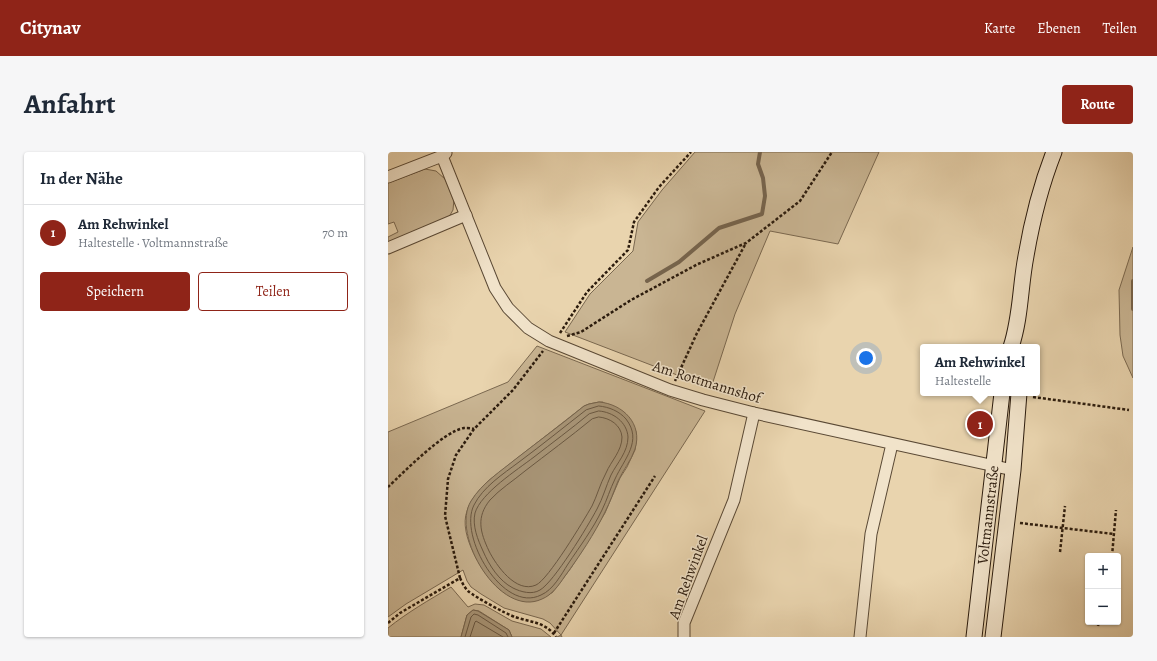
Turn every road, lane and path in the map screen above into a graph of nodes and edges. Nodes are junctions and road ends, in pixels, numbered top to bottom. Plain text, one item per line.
1 (691, 152) edge
2 (832, 152) edge
3 (1054, 152) edge
4 (444, 154) edge
5 (388, 178) edge
6 (466, 215) junction
7 (746, 243) junction
8 (388, 248) edge
9 (1017, 328) junction
10 (550, 341) junction
11 (1012, 344) edge
12 (1019, 344) edge
13 (670, 390) junction
14 (1002, 396) edge
15 (1019, 396) edge
16 (1033, 396) edge
17 (1129, 410) dead end
18 (754, 413) junction
19 (474, 429) junction
20 (892, 444) junction
21 (994, 466) junction
22 (1013, 470) junction
23 (655, 476) dead end
24 (388, 487) edge
25 (1065, 506) dead end
26 (1116, 510) dead end
27 (1019, 523) dead end
28 (1063, 528) junction
29 (1114, 534) junction
30 (1060, 552) dead end
31 (1112, 553) edge
32 (460, 578) junction
33 (388, 623) edge
34 (554, 633) junction
35 (556, 637) edge
36 (684, 637) edge
37 (860, 637) edge
38 (974, 637) edge
39 (993, 637) edge

1 - 10 path
2 - 7 path
3 - 9 street
4 - 5 street, Am Rottmannshof
4 - 6 street, Am Rottmannshof
6 - 8 street
6 - 10 street, Am Rottmannshof
7 - 10 path
7 - 13 path
9 - 11 street
9 - 12 street
10 - 13 street, Am Rottmannshof
10 - 19 path
13 - 18 street, Am Rottmannshof
14 - 21 street, Voltmannstraße
15 - 22 street, Voltmannstraße
16 - 17 path
18 - 20 street, Am Rottmannshof
18 - 36 street, Am Rehwinkel
19 - 24 path
19 - 32 path
20 - 21 street, Am Rottmannshof
20 - 37 street
21 - 22 street, Am Rottmannshof
21 - 38 street, Voltmannstraße
22 - 39 street, Voltmannstraße
23 - 34 path
25 - 28 path
26 - 29 path
27 - 28 path
28 - 29 path
28 - 30 path
29 - 31 path
32 - 33 path
32 - 34 path
34 - 35 path

